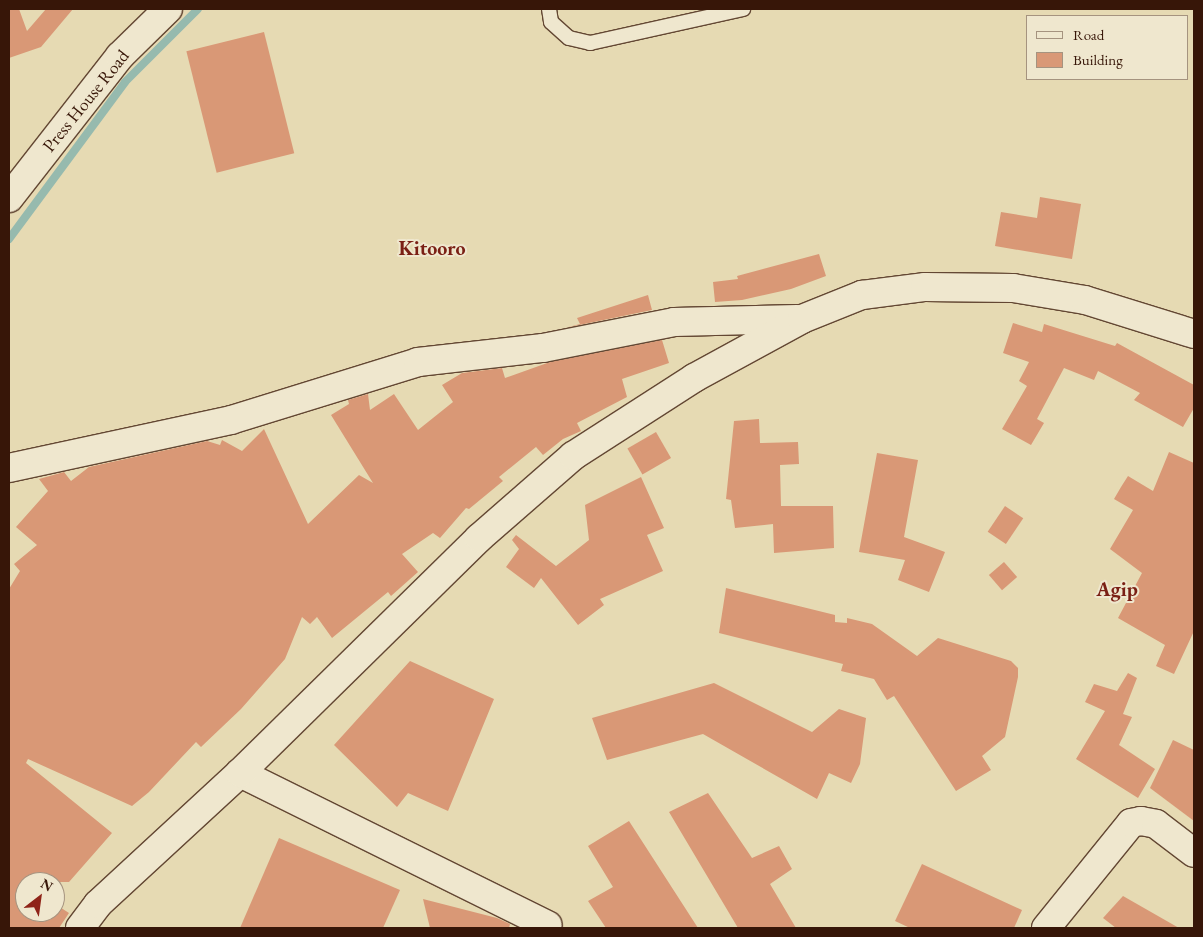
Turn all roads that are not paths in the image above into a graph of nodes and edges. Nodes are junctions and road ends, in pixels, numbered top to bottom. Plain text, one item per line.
1 (168, 9) edge
2 (549, 9) edge
3 (743, 9) edge
4 (9, 198) edge
5 (802, 319) junction
6 (1194, 334) edge
7 (9, 468) edge
8 (240, 773) junction
9 (1194, 853) edge
10 (546, 926) edge
11 (80, 928) edge
12 (1046, 928) edge

1 - 4 street, Press House Road
2 - 3 lane
5 - 6 street
5 - 7 street
5 - 8 street
8 - 10 street
8 - 11 street
9 - 12 street

